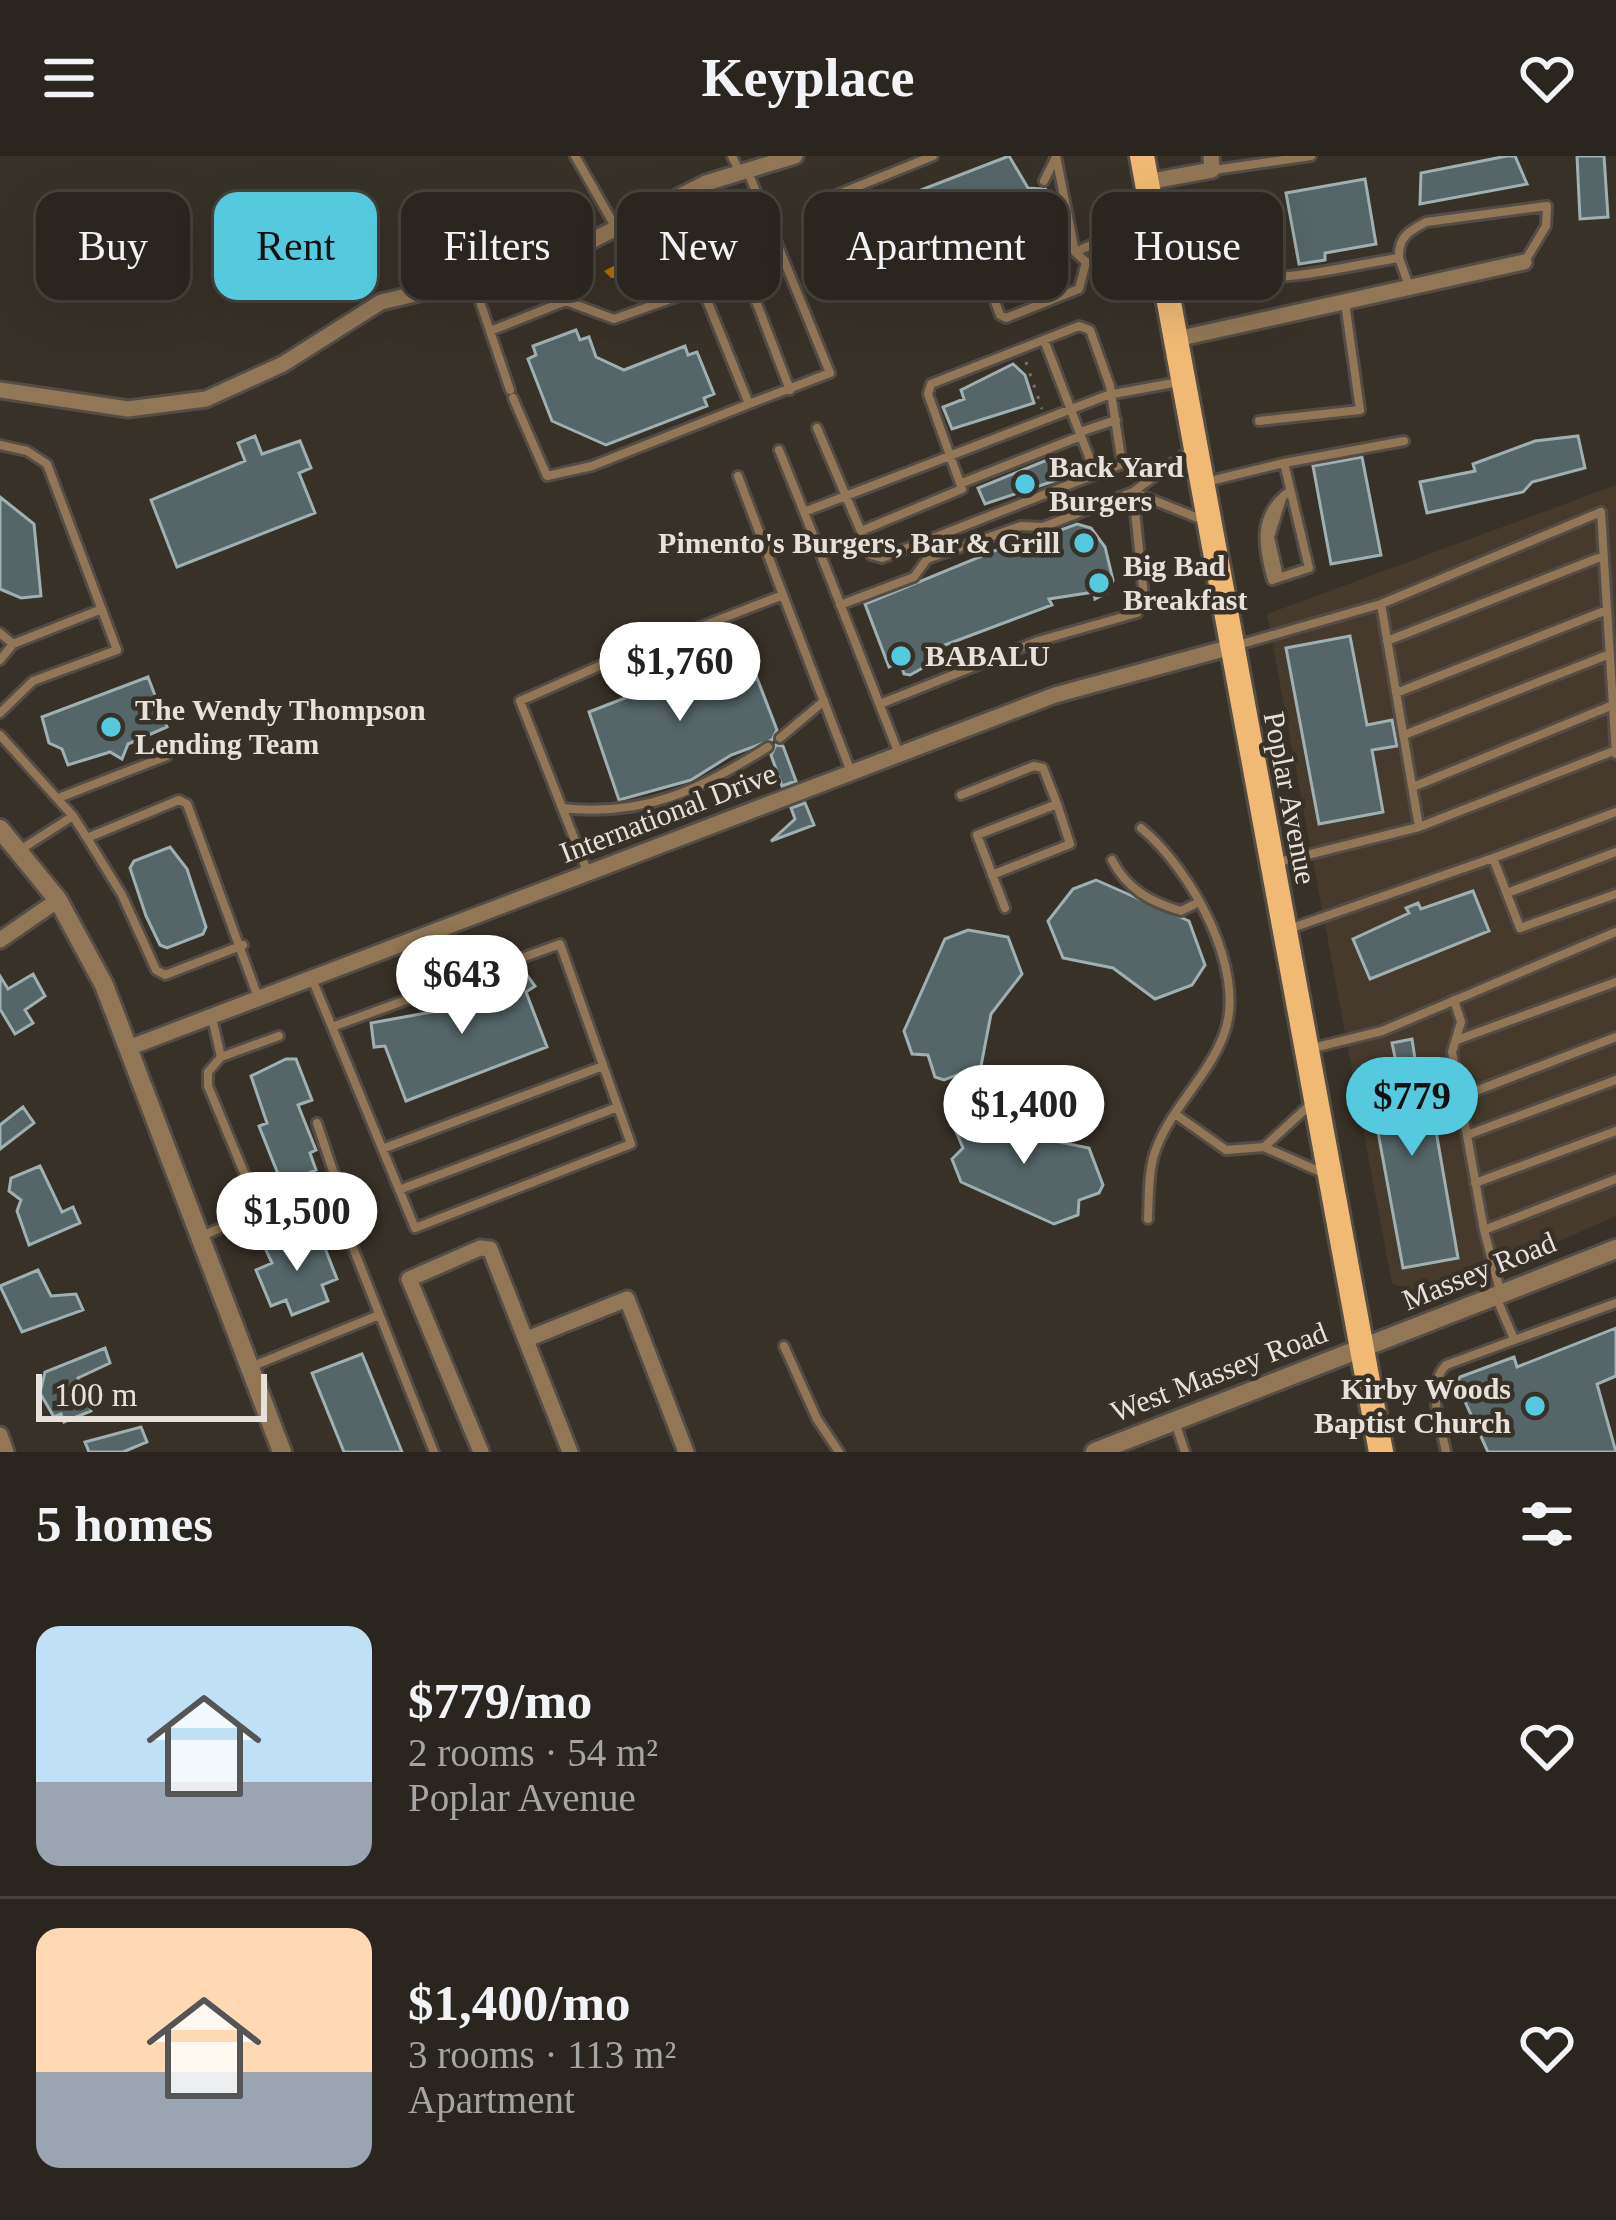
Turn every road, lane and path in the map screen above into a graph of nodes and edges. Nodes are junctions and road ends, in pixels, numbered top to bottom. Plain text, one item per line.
1 (575, 156) edge
2 (732, 156) edge
3 (795, 156) edge
4 (934, 156) edge
5 (1142, 156) edge
6 (1311, 156) edge
7 (1056, 157) edge
8 (1211, 163) edge
9 (744, 171) junction
10 (1044, 182) dead end
11 (1148, 190) junction
12 (689, 192) edge
13 (1062, 192) edge
14 (1068, 221) edge
15 (617, 229) joint
16 (593, 241) edge
17 (1075, 252) junction
18 (781, 254) joint
19 (1399, 258) junction
20 (1086, 262) junction
21 (1524, 262) joint
22 (1092, 263) edge
23 (1283, 273) edge
24 (1278, 274) joint
25 (1410, 287) junction
26 (401, 296) edge
27 (480, 300) edge
28 (667, 300) edge
29 (706, 300) edge
30 (755, 300) edge
31 (1168, 300) edge
32 (1345, 301) junction
33 (490, 331) junction
34 (1044, 340) junction
35 (1172, 340) junction
36 (1022, 349) junction
37 (1180, 382) junction
38 (0, 390) edge
39 (790, 390) junction
40 (1112, 394) junction
41 (749, 404) junction
42 (1043, 408) dead end
43 (1071, 410) junction
44 (1117, 420) junction
45 (1259, 421) dead end
46 (817, 428) dead end
47 (1080, 434) junction
48 (1404, 440) dead end
49 (0, 445) edge
50 (1193, 448) junction
51 (779, 449) dead end
52 (952, 455) junction
53 (1284, 464) junction
54 (1096, 475) junction
55 (738, 476) dead end
56 (962, 483) junction
57 (1200, 483) junction
58 (1132, 492) junction
59 (1286, 494) junction
60 (847, 495) junction
61 (804, 512) junction
62 (1207, 522) junction
63 (861, 531) junction
64 (1604, 556) junction
65 (784, 595) junction
66 (1381, 604) junction
67 (840, 605) junction
68 (102, 609) junction
69 (1607, 610) junction
70 (0, 633) edge
71 (1387, 641) junction
72 (13, 644) junction
73 (656, 644) dead end
74 (1231, 647) junction
75 (638, 649) dead end
76 (1610, 654) junction
77 (0, 660) edge
78 (1396, 694) junction
79 (824, 701) junction
80 (880, 704) junction
81 (1613, 705) edge
82 (0, 713) edge
83 (0, 735) edge
84 (1404, 735) junction
85 (780, 738) dead end
86 (768, 748) dead end
87 (1616, 752) edge
88 (899, 754) junction
89 (167, 756) dead end
90 (851, 772) junction
91 (1413, 787) junction
92 (961, 795) dead end
93 (61, 797) junction
94 (1057, 804) junction
95 (562, 808) junction
96 (1616, 812) edge
97 (73, 816) junction
98 (1420, 827) junction
99 (1141, 828) dead end
100 (0, 829) edge
101 (87, 838) junction
102 (20, 850) junction
103 (1616, 852) edge
104 (1493, 857) junction
105 (1112, 860) dead end
106 (1272, 863) junction
107 (588, 873) junction
108 (992, 875) junction
109 (1507, 893) junction
110 (1616, 894) edge
111 (58, 900) junction
112 (1199, 902) junction
113 (1005, 908) dead end
114 (439, 929) junction
115 (1285, 931) junction
116 (1616, 932) edge
117 (414, 939) junction
118 (0, 940) edge
119 (243, 945) junction
120 (311, 978) junction
121 (1616, 982) edge
122 (444, 985) junction
123 (258, 998) junction
124 (1454, 1000) junction
125 (212, 1016) junction
126 (332, 1027) junction
127 (279, 1036) dead end
128 (1616, 1037) edge
129 (1455, 1041) junction
130 (131, 1047) junction
131 (1307, 1049) junction
132 (221, 1057) junction
133 (603, 1066) junction
134 (1616, 1080) edge
135 (1460, 1097) junction
136 (1317, 1099) junction
137 (618, 1107) junction
138 (1175, 1113) junction
139 (316, 1123) dead end
140 (1616, 1131) edge
141 (1467, 1135) junction
142 (1264, 1147) junction
143 (382, 1149) junction
144 (1331, 1176) junction
145 (1616, 1179) edge
146 (1475, 1183) junction
147 (399, 1190) junction
148 (260, 1211) junction
149 (340, 1215) dead end
150 (1148, 1219) dead end
151 (1484, 1230) junction
152 (201, 1236) junction
153 (1616, 1250) edge
154 (1499, 1296) junction
155 (1616, 1304) edge
156 (380, 1315) junction
157 (527, 1339) junction
158 (1514, 1339) junction
159 (784, 1346) dead end
160 (1364, 1349) junction
161 (250, 1368) junction
162 (1174, 1420) junction
163 (0, 1436) edge
164 (6, 1452) edge
165 (282, 1452) edge
166 (434, 1452) edge
167 (481, 1452) edge
168 (570, 1452) edge
169 (686, 1452) edge
170 (839, 1452) edge
171 (1096, 1452) edge
172 (1185, 1452) edge
173 (1381, 1452) edge
174 (1446, 1452) edge

1 - 15 lane
2 - 9 lane
3 - 9 street
4 - 20 lane
5 - 11 main road, Poplar Avenue
6 - 8 lane
7 - 10 lane
7 - 13 lane
8 - 11 street
9 - 12 street
9 - 18 lane
11 - 17 lane
14 - 17 lane
15 - 16 street
17 - 20 lane
18 - 39 lane
19 - 21 lane
19 - 23 lane
19 - 25 lane
20 - 22 lane
21 - 25 street
24 - 24 lane
25 - 32 street
26 - 38 street
27 - 33 lane
28 - 33 lane
29 - 41 lane
30 - 39 lane
31 - 35 main road, Poplar Avenue
32 - 35 street
32 - 45 lane
33 - 41 lane
34 - 36 lane
34 - 40 lane
34 - 43 lane
35 - 37 main road, Poplar Avenue
36 - 42 path
36 - 52 lane
37 - 40 lane
37 - 50 main road, Poplar Avenue
39 - 41 lane
40 - 43 lane
40 - 44 lane
43 - 47 lane
43 - 52 lane
44 - 47 lane
44 - 54 lane
46 - 60 lane
47 - 54 lane
47 - 56 lane
48 - 53 lane
49 - 68 lane
50 - 57 main road, Poplar Avenue
50 - 58 lane
51 - 61 lane
52 - 56 lane
52 - 60 lane
53 - 57 lane
53 - 59 lane
54 - 63 lane
55 - 65 lane
56 - 63 lane
57 - 62 main road, Poplar Avenue
58 - 62 lane
58 - 67 lane
58 - 80 lane
59 - 59 lane
60 - 61 lane
60 - 63 lane
61 - 67 lane
62 - 74 main road, Poplar Avenue
64 - 66 lane
64 - 69 lane
64 - 71 lane
65 - 73 lane
65 - 79 lane
66 - 71 lane
66 - 74 lane
67 - 80 lane
68 - 72 lane
68 - 82 lane
69 - 76 lane
69 - 78 lane
70 - 72 lane
71 - 78 lane
72 - 77 lane
74 - 88 street, International Drive
74 - 106 main road, Poplar Avenue
75 - 95 lane
76 - 81 lane
76 - 84 lane
78 - 84 lane
79 - 85 lane
79 - 90 lane
80 - 88 lane
81 - 87 lane
81 - 91 lane
83 - 93 lane
84 - 91 lane
86 - 95 lane
87 - 98 lane
88 - 90 street, International Drive
89 - 93 lane
90 - 107 street, International Drive
91 - 98 lane
92 - 94 lane
93 - 97 lane
94 - 108 lane
94 - 108 lane
95 - 107 lane
96 - 104 lane
97 - 101 lane
97 - 102 lane
98 - 106 lane
99 - 112 lane
100 - 102 street
101 - 119 lane
101 - 119 lane
102 - 111 street
103 - 109 lane
104 - 109 lane
104 - 115 lane
105 - 112 lane
106 - 115 main road, Poplar Avenue
107 - 114 street, International Drive
108 - 113 lane
109 - 110 lane
111 - 118 street
111 - 130 street
112 - 138 lane
114 - 117 street, International Drive
114 - 122 lane
115 - 131 main road, Poplar Avenue
116 - 124 lane
117 - 120 street, International Drive
117 - 122 lane
119 - 123 lane
120 - 123 street, International Drive
120 - 126 lane
121 - 129 lane
122 - 126 lane
122 - 133 lane
123 - 125 street, International Drive
124 - 129 lane
124 - 131 lane
125 - 130 street, International Drive
125 - 132 lane
126 - 143 lane
127 - 132 lane
128 - 135 lane
129 - 135 lane
130 - 152 street
131 - 136 main road, Poplar Avenue
132 - 148 lane
133 - 137 lane
133 - 143 lane
134 - 141 lane
135 - 141 lane
136 - 142 lane
136 - 144 main road, Poplar Avenue
137 - 147 lane
137 - 147 lane
138 - 142 lane
138 - 150 lane
139 - 148 lane
140 - 146 lane
141 - 146 lane
142 - 144 lane
143 - 147 lane
144 - 160 main road, Poplar Avenue
145 - 151 lane
146 - 151 lane
148 - 152 lane
149 - 156 lane
151 - 154 lane
152 - 161 street
153 - 154 street, Massey Road
154 - 158 lane
154 - 160 street, Massey Road
155 - 158 lane
156 - 161 lane
156 - 166 lane
157 - 167 street
157 - 168 street
157 - 169 street
158 - 174 lane
159 - 170 lane
160 - 162 street, West Massey Road
160 - 173 main road, Poplar Avenue
161 - 165 street
162 - 171 street, West Massey Road
162 - 172 lane
163 - 164 street

